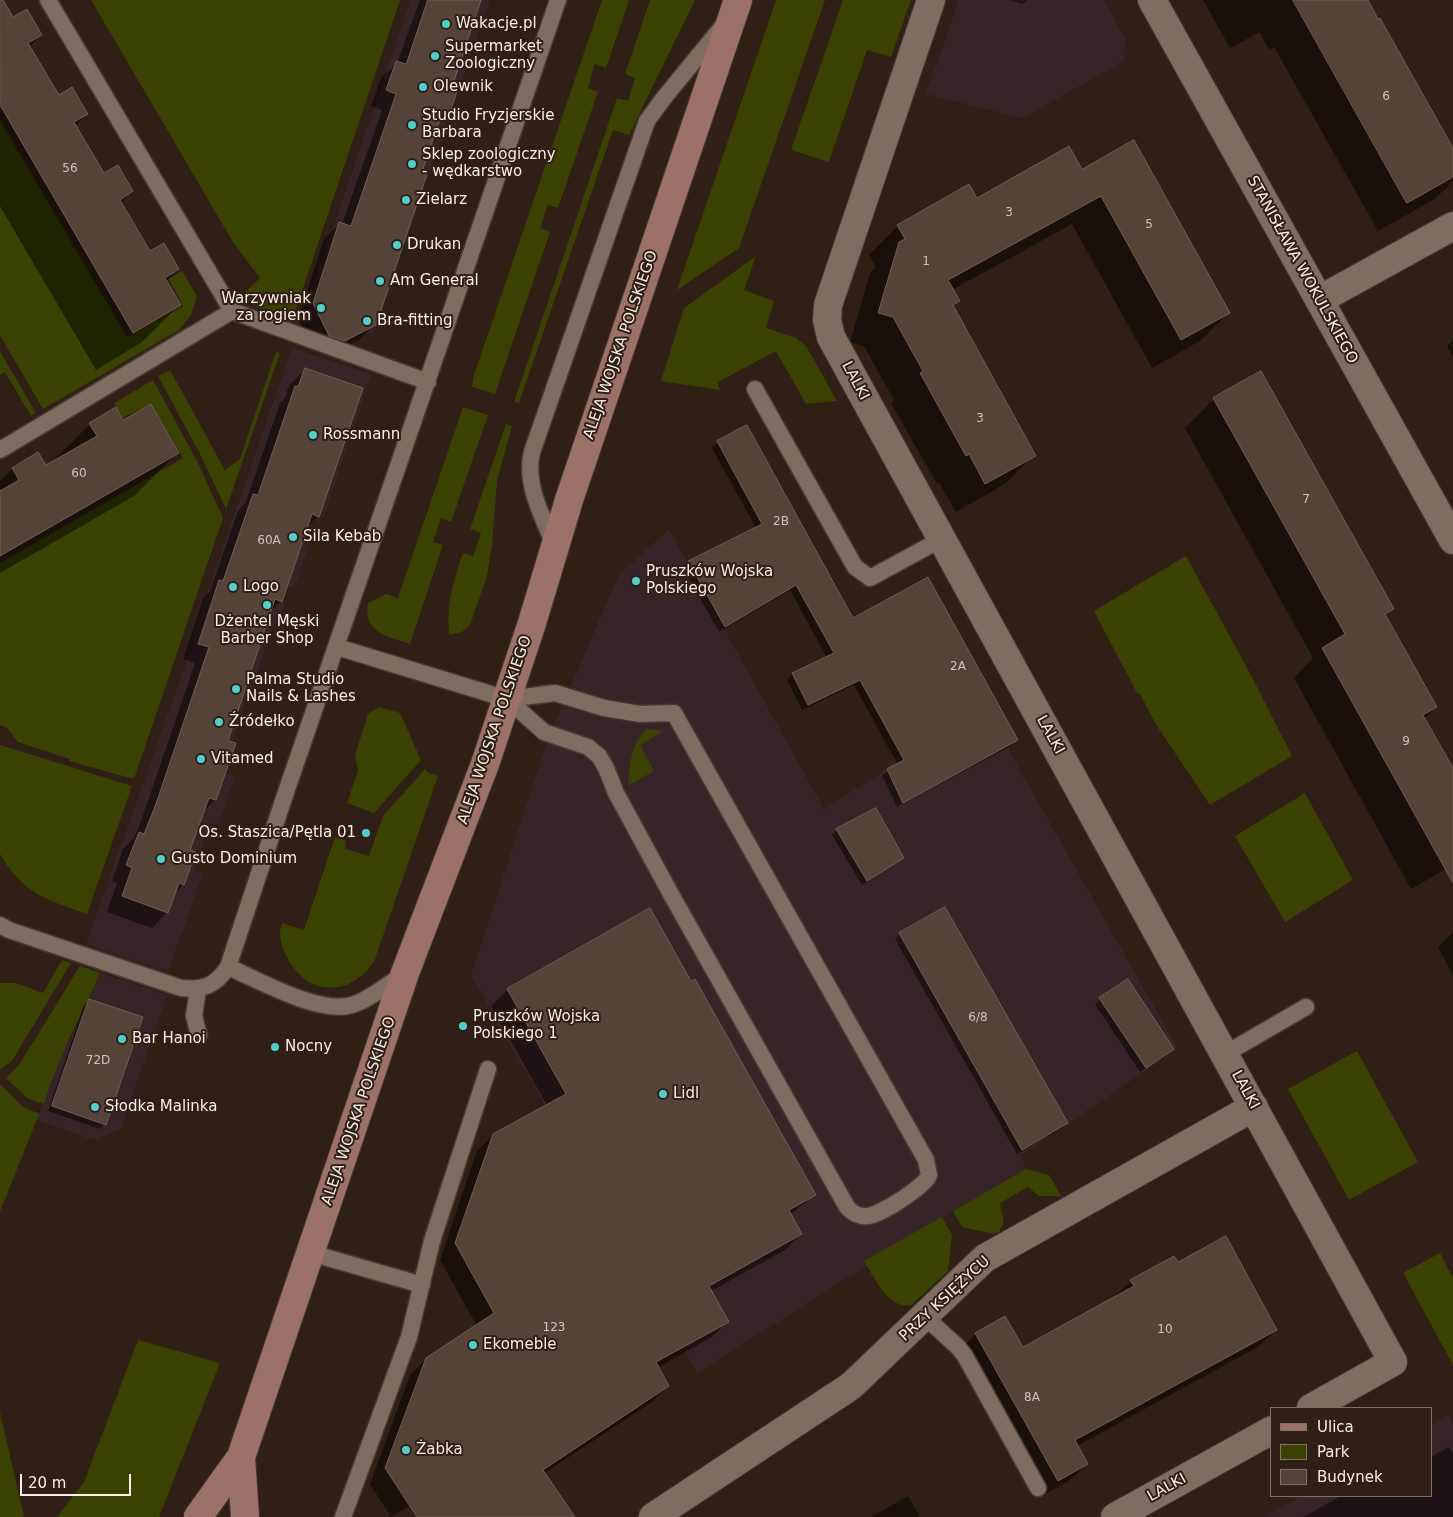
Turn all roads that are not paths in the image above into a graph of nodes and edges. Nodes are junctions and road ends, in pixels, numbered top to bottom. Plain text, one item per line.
1 (48, 0) edge
2 (558, 0) edge
3 (931, 0) edge
4 (1152, 0) edge
5 (737, 5) edge
6 (1453, 226) edge
7 (1318, 300) junction
8 (232, 311) junction
9 (428, 382) junction
10 (755, 389) dead end
11 (0, 450) edge
12 (940, 540) junction
13 (1453, 540) edge
14 (554, 547) junction
15 (337, 647) junction
16 (506, 699) junction
17 (0, 924) edge
18 (228, 968) junction
19 (405, 973) junction
20 (198, 989) junction
21 (1306, 1007) dead end
22 (199, 1035) dead end
23 (1225, 1054) junction
24 (488, 1069) dead end
25 (1254, 1107) junction
26 (311, 1253) junction
27 (422, 1286) junction
28 (925, 1317) junction
29 (1313, 1407) edge
30 (1270, 1431) edge
31 (241, 1457) junction
32 (1038, 1488) dead end
33 (198, 1517) edge
34 (244, 1517) edge
35 (343, 1517) edge
36 (653, 1517) edge
37 (1116, 1517) edge

1 - 8 lane
2 - 9 lane
3 - 12 street, LALKI
4 - 7 street, STANISŁAWA WOKULSKIEGO
5 - 14 main road, ALEJA WOJSKA POLSKIEGO
5 - 14 lane
6 - 7 street
7 - 13 street, STANISŁAWA WOKULSKIEGO
8 - 9 lane
8 - 11 lane
9 - 15 lane
10 - 12 lane
12 - 23 street, LALKI
14 - 16 main road, ALEJA WOJSKA POLSKIEGO
15 - 16 lane
15 - 18 lane
16 - 16 lane
16 - 19 main road, ALEJA WOJSKA POLSKIEGO
17 - 20 lane
18 - 19 lane
18 - 20 lane
19 - 26 main road, ALEJA WOJSKA POLSKIEGO
20 - 22 lane
21 - 23 lane
23 - 25 street, LALKI
24 - 27 lane
25 - 28 street, PRZY KSIĘŻYCU
25 - 29 street, LALKI
26 - 27 lane
26 - 31 main road, ALEJA WOJSKA POLSKIEGO
27 - 35 lane
28 - 32 lane
28 - 36 street, PRZY KSIĘŻYCU
30 - 37 street, LALKI
31 - 33 main road, ALEJA WOJSKA POLSKIEGO
31 - 34 main road, ALEJA WOJSKA POLSKIEGO

